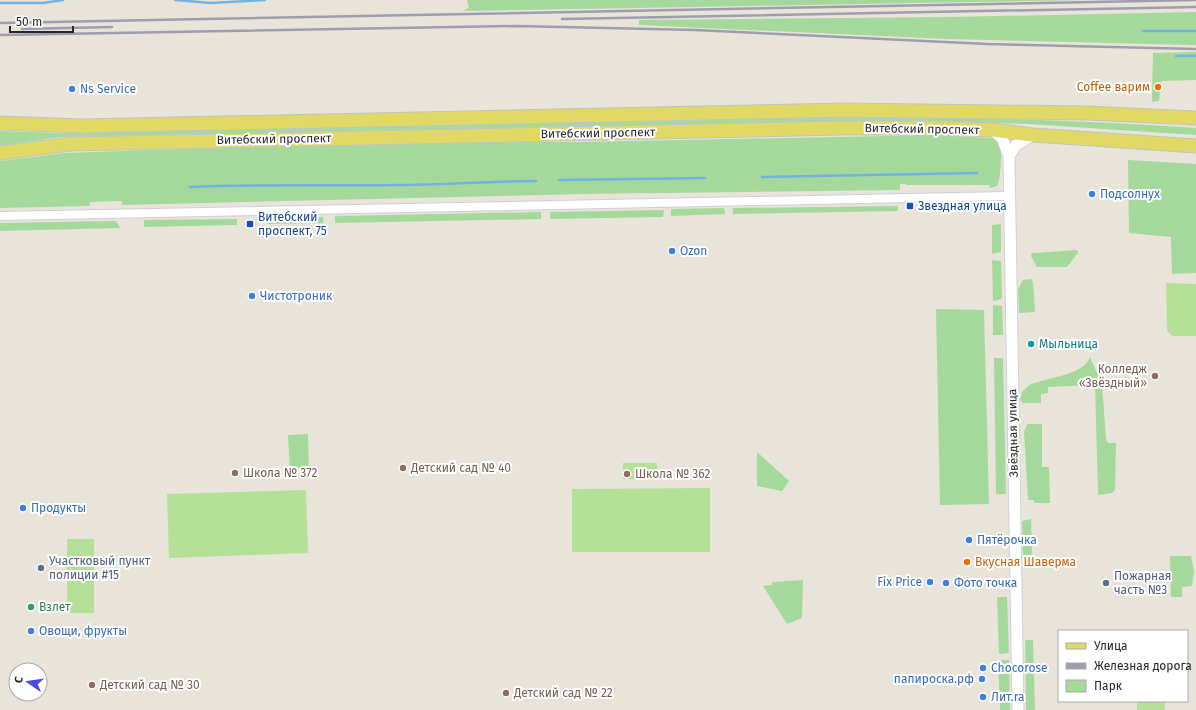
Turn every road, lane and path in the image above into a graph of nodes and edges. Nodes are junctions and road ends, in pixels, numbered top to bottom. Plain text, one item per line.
1 (1196, 118) edge
2 (0, 124) edge
3 (993, 130) junction
4 (1034, 135) junction
5 (1196, 146) edge
6 (0, 153) edge
7 (1009, 156) junction
8 (1009, 196) junction
9 (0, 216) edge
10 (1018, 710) edge

1 - 2 main road, Витебский проспект
3 - 4 main road, Витебский проспект
3 - 6 main road, Витебский проспект
3 - 7 street
4 - 5 main road, Витебский проспект
4 - 7 street
7 - 8 street, Звёздная улица
8 - 9 street
8 - 10 street, Звёздная улица

